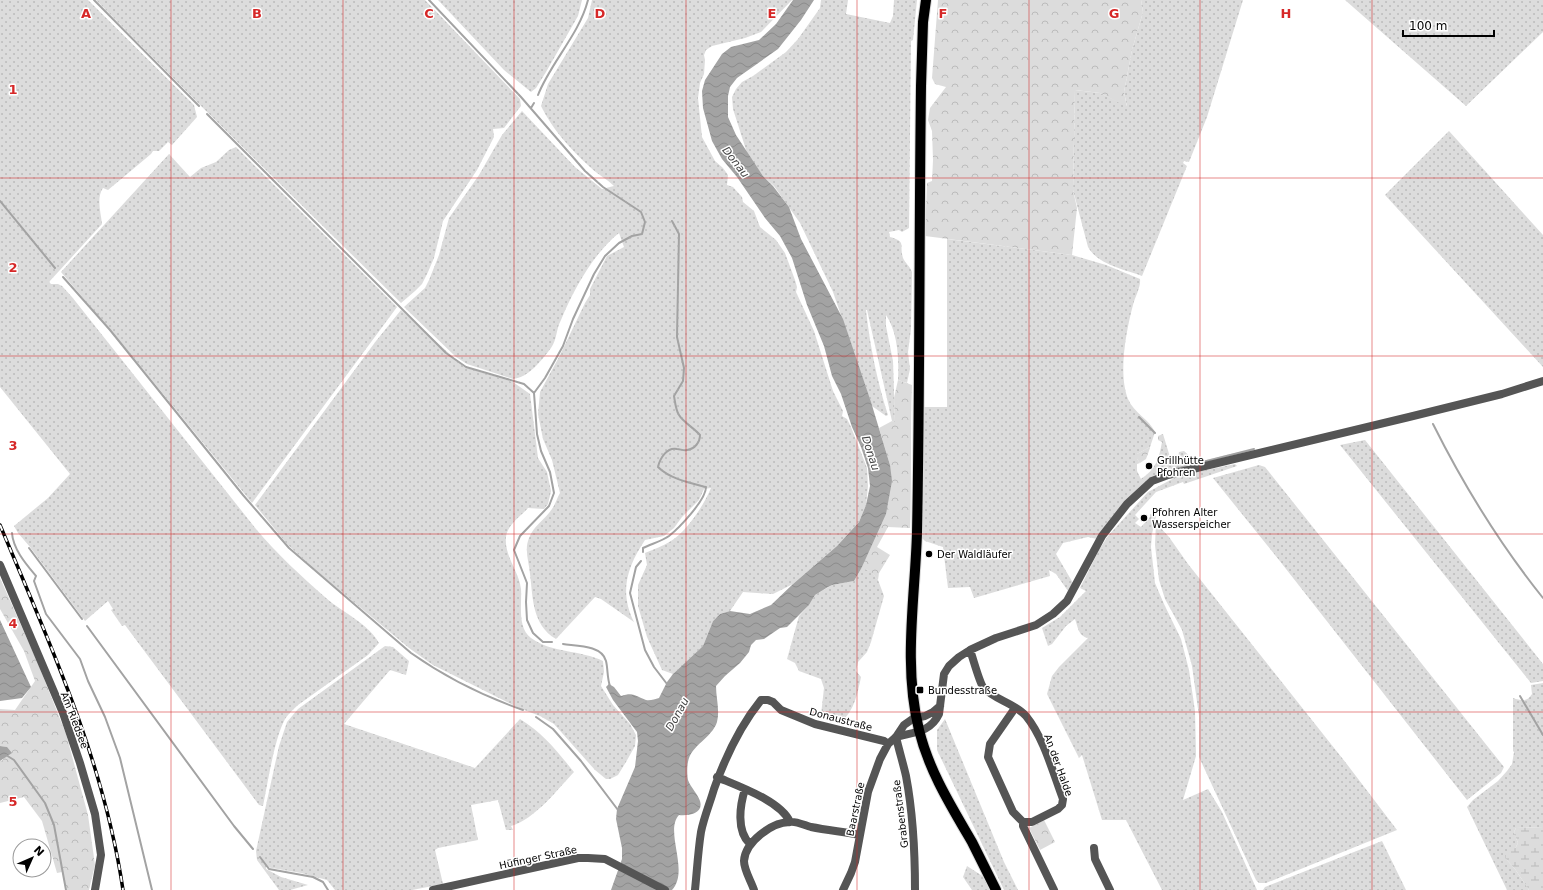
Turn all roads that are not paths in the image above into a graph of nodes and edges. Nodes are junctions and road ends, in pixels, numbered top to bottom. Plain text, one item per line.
1 (926, 0) edge
2 (1543, 381) edge
3 (0, 565) edge
4 (970, 650) junction
5 (940, 706) junction
6 (1015, 708) junction
7 (919, 717) junction
8 (923, 730) junction
9 (896, 737) junction
10 (888, 744) junction
11 (717, 777) junction
12 (745, 789) junction
13 (790, 822) junction
14 (1023, 822) junction
15 (860, 835) junction
16 (750, 844) junction
17 (1094, 848) dead end
18 (95, 890) edge
19 (433, 890) edge
20 (665, 890) edge
21 (695, 890) edge
22 (754, 890) edge
23 (843, 890) edge
24 (915, 890) edge
25 (996, 890) edge
26 (1054, 890) edge
27 (1110, 890) edge

1 - 7 main road
2 - 4 street
3 - 18 street, Am Riedsee
4 - 5 street
4 - 6 street, An der Halde
5 - 7 street, Baarstraße
5 - 8 street
6 - 14 street
6 - 14 street, An der Halde
7 - 8 main road
7 - 9 street, Baarstraße
8 - 9 street, Baarstraße
8 - 25 main road
9 - 10 street, Baarstraße
9 - 24 street, Grabenstraße
10 - 11 street, Donaustraße
10 - 15 street, Baarstraße
11 - 12 street
11 - 21 street, Donaustraße
12 - 13 street
12 - 16 street
13 - 15 street
13 - 16 street
14 - 26 street
15 - 23 street, Baarstraße
16 - 22 street
17 - 27 street
19 - 20 street, Hüfinger Straße

